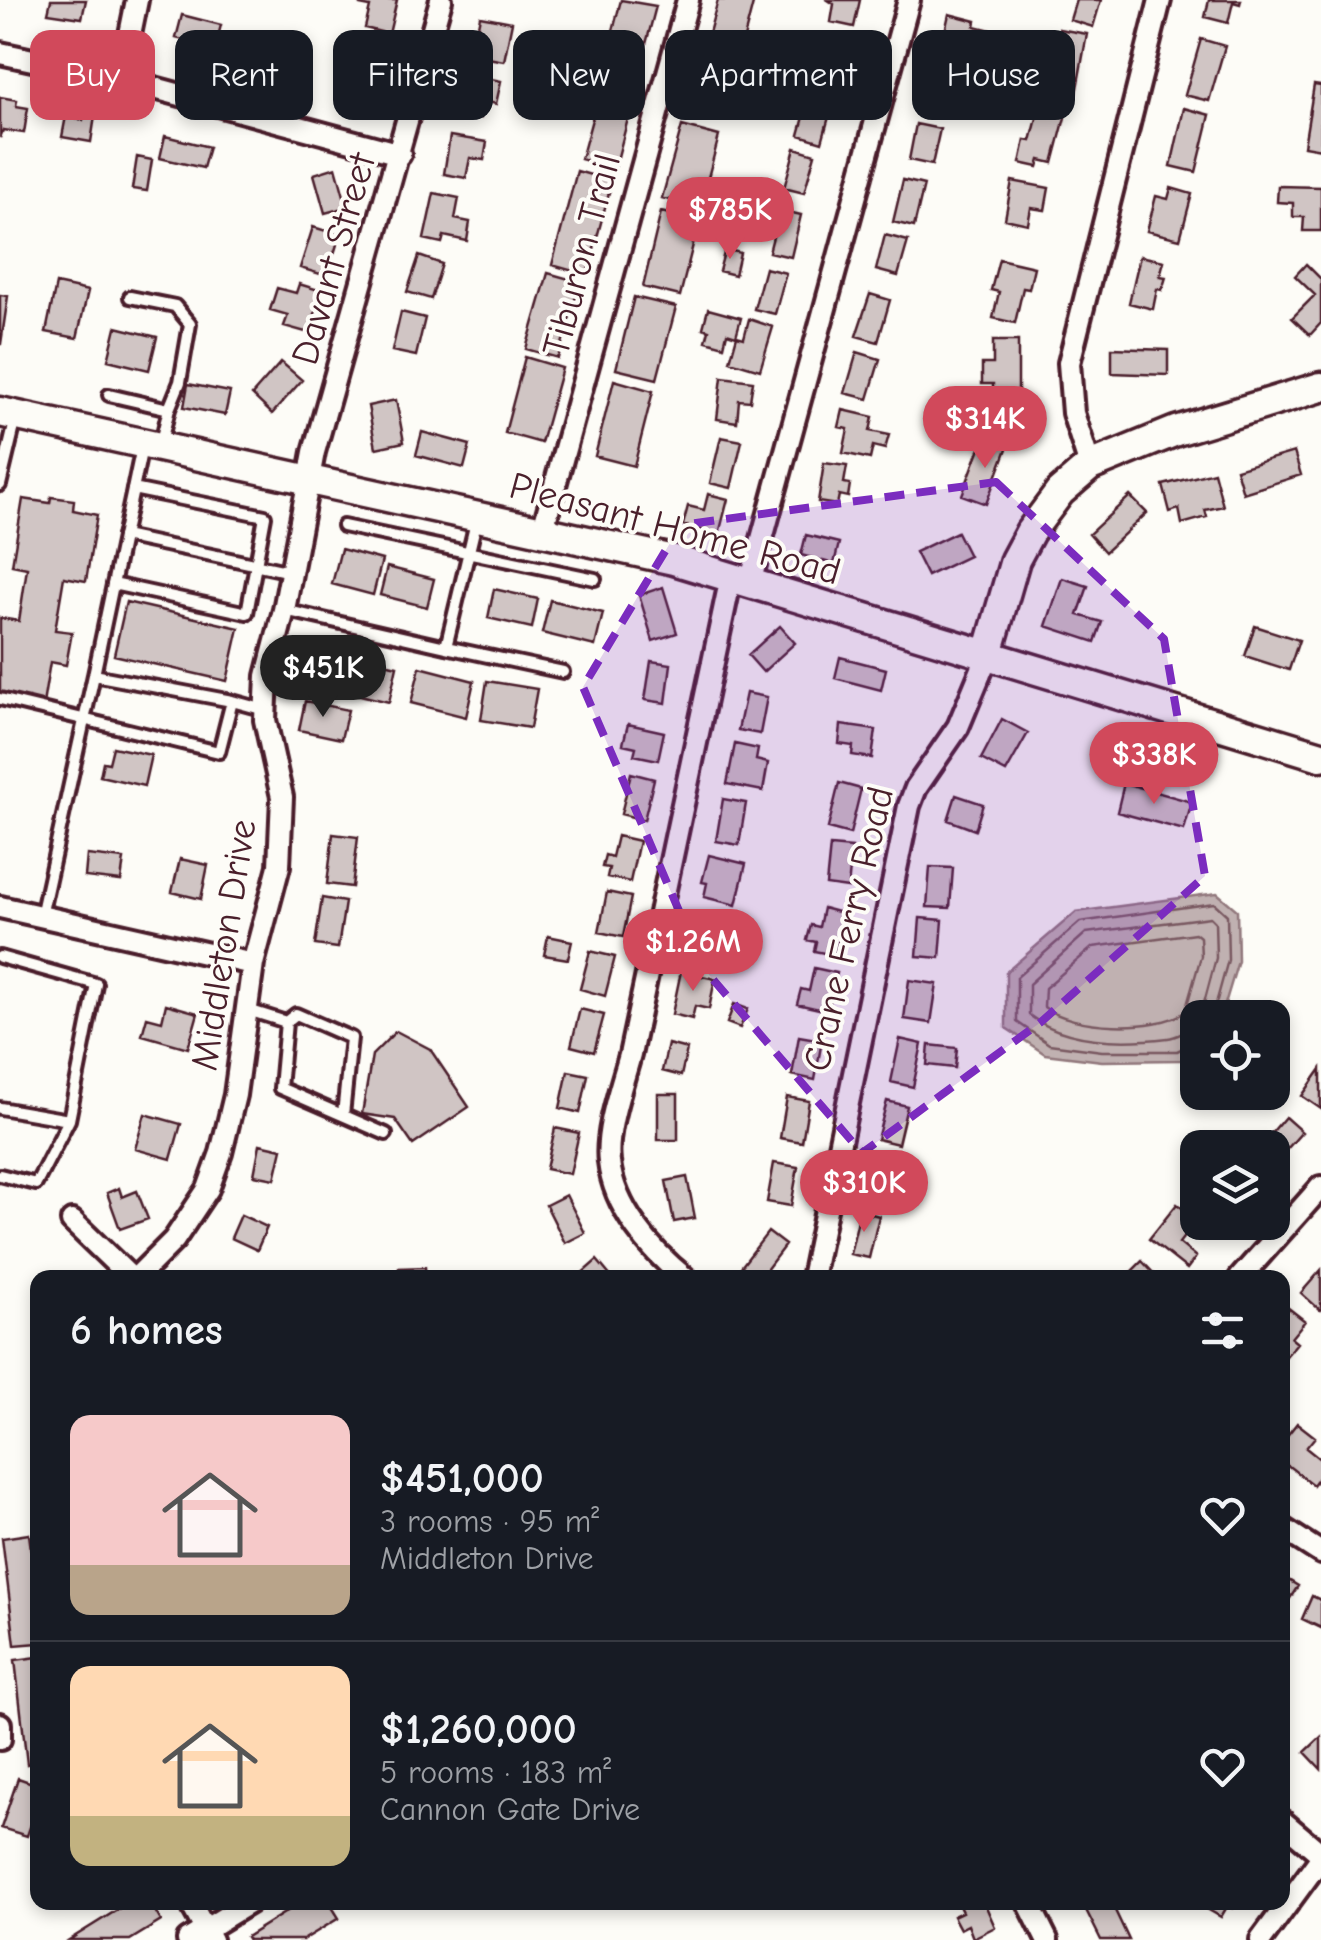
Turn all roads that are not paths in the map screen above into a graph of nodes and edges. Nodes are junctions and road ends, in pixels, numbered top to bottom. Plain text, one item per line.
1 (137, 0) edge
2 (441, 0) edge
3 (688, 0) edge
4 (908, 0) edge
5 (1160, 0) edge
6 (131, 30) edge
7 (0, 53) edge
8 (30, 59) edge
9 (155, 88) edge
10 (400, 154) junction
11 (130, 298) dead end
12 (1321, 388) edge
13 (109, 395) dead end
14 (169, 409) junction
15 (8, 414) edge
16 (152, 445) junction
17 (3, 463) edge
18 (1090, 466) junction
19 (310, 479) junction
20 (0, 486) edge
21 (134, 489) junction
22 (477, 517) junction
23 (343, 526) dead end
24 (543, 530) junction
25 (124, 536) junction
26 (470, 553) junction
27 (257, 564) junction
28 (292, 572) junction
29 (596, 580) dead end
30 (740, 580) junction
31 (114, 584) junction
32 (284, 610) junction
33 (446, 647) junction
34 (987, 657) junction
35 (564, 672) dead end
36 (94, 675) junction
37 (0, 699) edge
38 (232, 701) junction
39 (265, 710) junction
40 (86, 720) junction
41 (1321, 756) edge
42 (0, 907) edge
43 (41, 916) junction
44 (0, 957) edge
45 (253, 964) junction
46 (247, 1009) junction
47 (286, 1022) junction
48 (0, 1108) edge
49 (343, 1116) junction
50 (69, 1120) junction
51 (386, 1134) dead end
52 (0, 1175) edge
53 (1321, 1187) edge
54 (72, 1221) dead end
55 (125, 1270) edge
56 (142, 1270) edge
57 (675, 1270) edge
58 (814, 1270) edge
59 (1247, 1270) edge
60 (1290, 1533) edge
61 (1321, 1553) edge
62 (0, 1724) edge
63 (0, 1739) edge
64 (1290, 1828) edge
65 (1321, 1856) edge
66 (1290, 1899) edge
67 (193, 1910) edge
68 (239, 1910) edge
69 (1032, 1910) edge
70 (1282, 1910) edge
71 (202, 1936) edge
72 (1047, 1940) edge
73 (1261, 1940) edge

1 - 6 street
2 - 10 street, Davant Street
3 - 24 street, Tiburon Trail
4 - 30 street
5 - 18 street
7 - 8 street
9 - 10 street
10 - 19 street, Davant Street
11 - 14 lane
12 - 18 main road, Crane Ferry Road
13 - 14 lane
14 - 16 lane
15 - 16 main road, Pleasant Home Road
15 - 17 lane
16 - 19 main road, Pleasant Home Road
16 - 21 lane
17 - 20 lane
18 - 34 main road, Crane Ferry Road
19 - 22 main road, Pleasant Home Road
19 - 28 street, Middleton Drive
21 - 25 lane
21 - 27 lane
22 - 24 main road, Pleasant Home Road
22 - 26 lane
23 - 26 lane
24 - 30 main road, Pleasant Home Road
25 - 27 lane
25 - 31 lane
26 - 29 lane
26 - 33 lane
27 - 28 lane
27 - 31 lane
28 - 32 street, Middleton Drive
30 - 34 main road, Pleasant Home Road
30 - 57 street
31 - 36 lane
32 - 33 lane
32 - 39 street, Middleton Drive
33 - 35 lane
34 - 41 main road, Pleasant Home Road
34 - 58 street, Crane Ferry Road
36 - 38 lane
36 - 40 lane
37 - 40 lane
38 - 39 lane
38 - 40 lane
39 - 45 street, Middleton Drive
40 - 43 lane
42 - 43 street
43 - 45 street
44 - 50 lane
45 - 46 street, Middleton Drive
46 - 47 lane
46 - 56 street, Middleton Drive
47 - 49 lane
47 - 49 lane
48 - 50 lane
49 - 51 lane
50 - 52 lane
53 - 59 street
54 - 55 street
60 - 61 street
62 - 63 street
64 - 65 street
65 - 66 street
67 - 71 street
68 - 71 street
69 - 72 street
70 - 73 street

